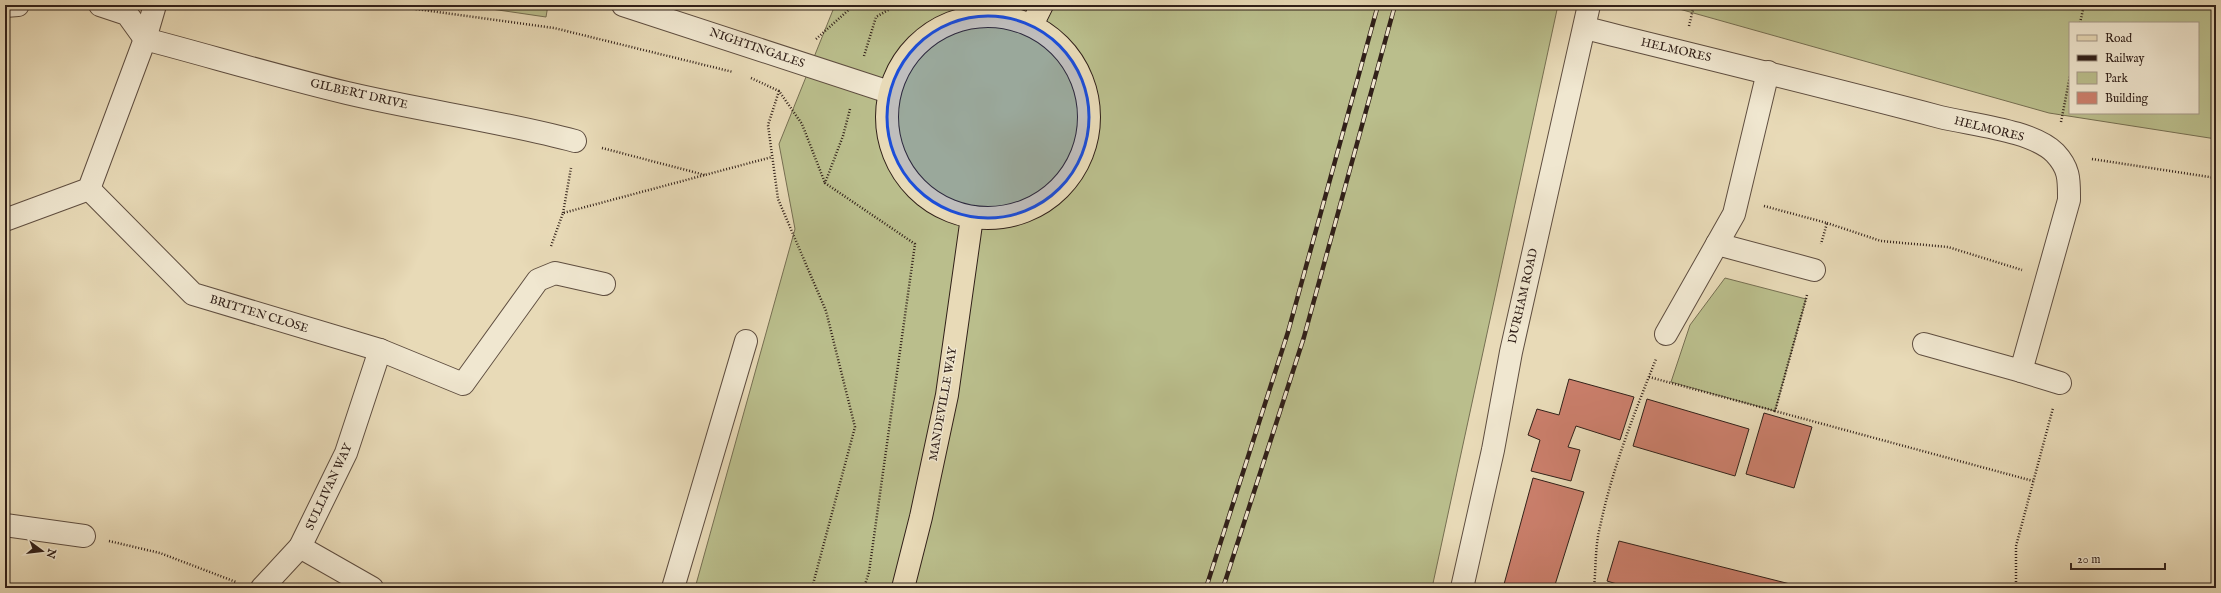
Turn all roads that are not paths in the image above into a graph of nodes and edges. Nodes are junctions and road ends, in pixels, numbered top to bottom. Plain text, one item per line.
1 (18, 5) edge
2 (100, 5) edge
3 (155, 5) edge
4 (624, 5) edge
5 (1042, 5) edge
6 (1589, 5) edge
7 (5, 6) edge
8 (1032, 25) junction
9 (1584, 28) junction
10 (145, 39) junction
11 (1768, 72) junction
12 (889, 92) junction
13 (575, 141) road end
14 (89, 189) junction
15 (972, 218) junction
16 (5, 220) edge
17 (1717, 244) junction
18 (1814, 270) road end
19 (604, 284) dead end
20 (1666, 334) road end
21 (746, 341) dead end
22 (1924, 344) dead end
23 (380, 350) junction
24 (2021, 371) junction
25 (2060, 383) road end
26 (5, 525) edge
27 (84, 536) road end
28 (300, 547) junction
29 (252, 587) edge
30 (372, 588) edge
31 (673, 588) edge
32 (903, 588) edge
33 (1462, 588) edge

1 - 7 street
2 - 10 street
3 - 10 street
4 - 12 street, NIGHTINGALES
5 - 8 main road
6 - 9 street, DURHAM ROAD
8 - 12 main road
8 - 15 main road
9 - 11 street, HELMORES
9 - 33 street, DURHAM ROAD
10 - 13 street, GILBERT DRIVE
10 - 14 street
11 - 17 street
11 - 24 street, HELMORES
12 - 15 main road
14 - 16 street
14 - 23 street, BRITTEN CLOSE
15 - 32 main road, MANDEVILLE WAY
17 - 18 street
17 - 20 street
19 - 23 street, BRITTEN CLOSE
21 - 31 street
22 - 24 street
23 - 28 street, SULLIVAN WAY
24 - 25 street
26 - 27 street
28 - 29 street, SULLIVAN WAY
28 - 30 street

